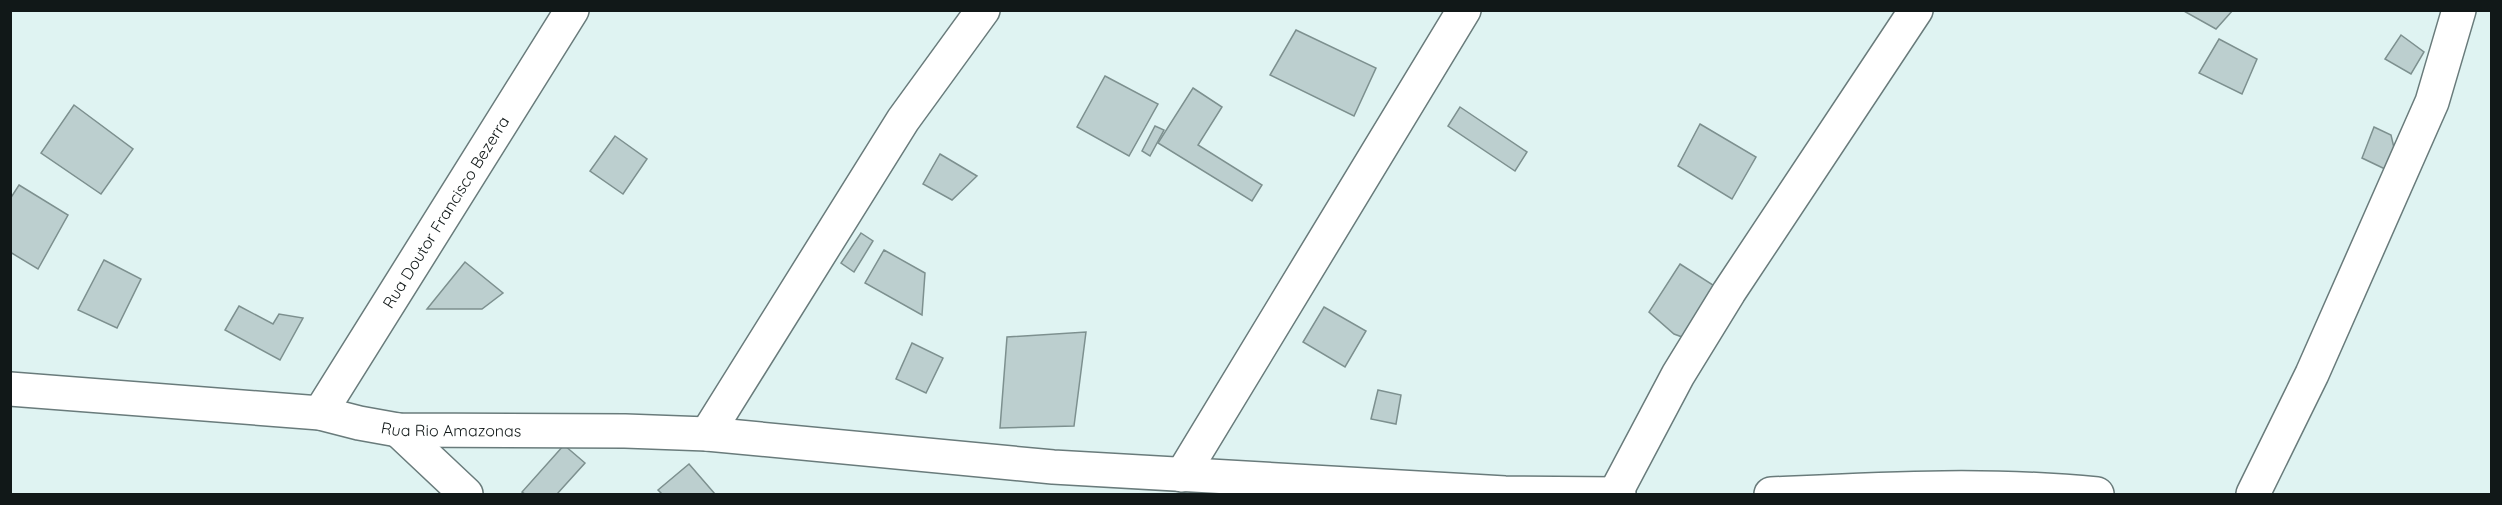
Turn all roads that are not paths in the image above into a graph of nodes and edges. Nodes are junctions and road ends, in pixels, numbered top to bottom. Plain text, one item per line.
1 (572, 10) edge
2 (983, 10) edge
3 (1464, 10) edge
4 (1916, 10) edge
5 (2459, 10) edge
6 (10, 389) edge
7 (320, 413) junction
8 (398, 430) junction
9 (707, 434) junction
10 (1182, 475) junction
11 (456, 491) edge
12 (2060, 493) edge
13 (1617, 494) edge
14 (1772, 495) edge
15 (2097, 495) edge
16 (2253, 495) edge

1 - 7 street, Rua Doutor Francisco Bezerra
2 - 9 street
3 - 10 street
4 - 13 street
5 - 16 street
6 - 7 street, Rua Rio Amazonas
7 - 8 street, Rua Rio Amazonas
8 - 9 street, Rua Rio Amazonas
8 - 11 street
9 - 10 street, Rua Rio Amazonas
10 - 13 street, Rua Rio Amazonas
12 - 14 street
12 - 15 street

